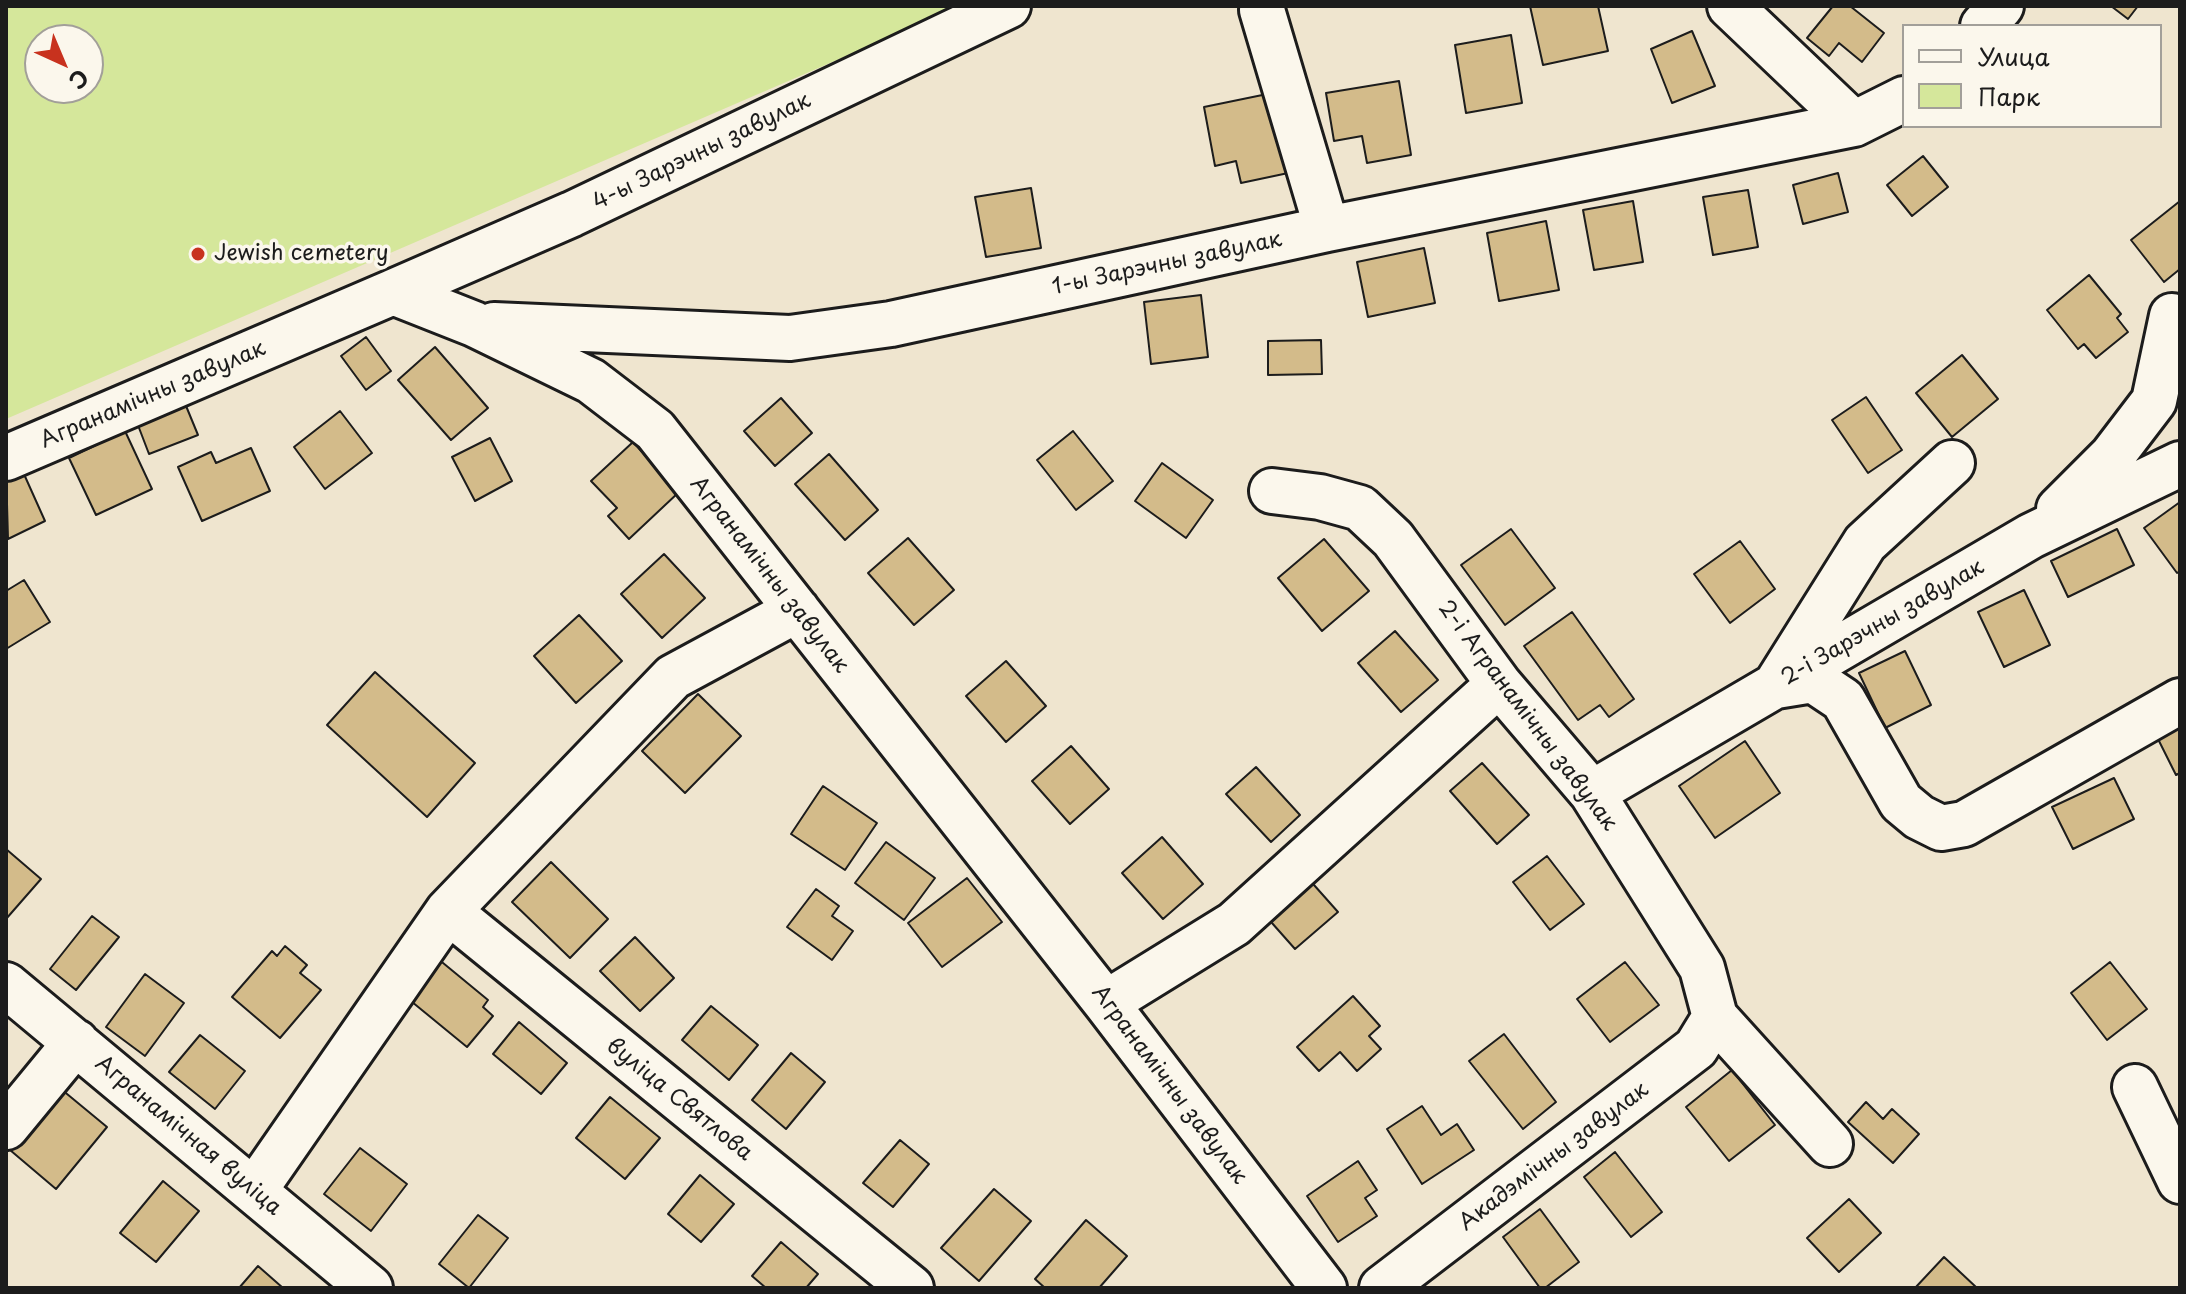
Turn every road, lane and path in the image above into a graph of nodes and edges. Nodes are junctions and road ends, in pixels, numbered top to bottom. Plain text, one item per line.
1 (1008, 6) edge
2 (1730, 6) edge
3 (2001, 6) edge
4 (1262, 10) dead end
5 (1985, 24) edge
6 (1902, 100) edge
7 (1854, 124) junction
8 (1327, 229) junction
9 (393, 292) junction
10 (2172, 316) dead end
11 (474, 324) junction
12 (6, 458) edge
13 (1952, 463) dead end
14 (2180, 464) edge
15 (1272, 491) dead end
16 (2031, 536) junction
17 (797, 610) junction
18 (1499, 684) junction
19 (1776, 686) junction
20 (2180, 701) edge
21 (1592, 793) junction
22 (448, 911) junction
23 (6, 985) edge
24 (1106, 1003) junction
25 (1715, 1017) junction
26 (76, 1042) junction
27 (2135, 1087) dead end
28 (6, 1127) edge
29 (1830, 1144) dead end
30 (2180, 1181) edge
31 (254, 1191) junction
32 (370, 1288) edge
33 (911, 1288) edge
34 (1324, 1288) edge
35 (1382, 1288) edge

1 - 9 street, 4-ы Зарэчны завулак
2 - 7 street
3 - 5 street
4 - 8 street
6 - 7 street, 1-ы Зарэчны завулак
7 - 8 street, 1-ы Зарэчны завулак
8 - 11 street, 1-ы Зарэчны завулак
9 - 11 street, Агранамічны завулак
9 - 12 street, Агранамічны завулак
10 - 16 street
11 - 17 street, Агранамічны завулак
13 - 19 street
14 - 16 street, 2-і Зарэчны завулак
15 - 18 street, 2-і Агранамічны завулак
16 - 19 street, 2-і Зарэчны завулак
17 - 22 street
17 - 24 street, Агранамічны завулак
18 - 21 street, 2-і Агранамічны завулак
18 - 24 street
19 - 20 street
19 - 21 street, 2-і Зарэчны завулак
21 - 25 street, 2-і Агранамічны завулак
22 - 31 street
22 - 33 street, вуліца Святлова
23 - 26 street, Агранамічная вуліца
24 - 34 street, Агранамічны завулак
25 - 29 street
25 - 35 street, Акадэмічны завулак
26 - 28 street
26 - 31 street, Агранамічная вуліца
27 - 30 street
31 - 32 street, Агранамічная вуліца

